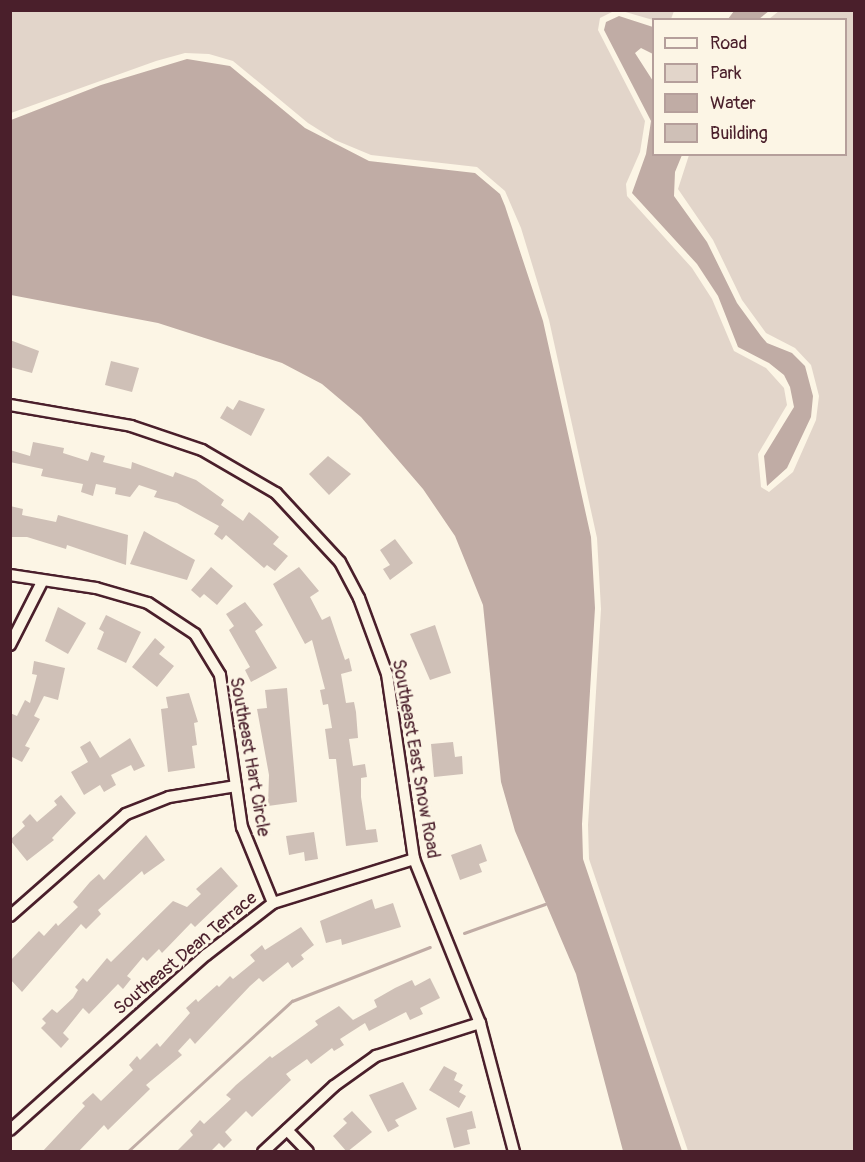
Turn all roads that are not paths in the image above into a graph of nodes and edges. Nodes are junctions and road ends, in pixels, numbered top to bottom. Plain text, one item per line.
1 (10, 405) edge
2 (10, 575) edge
3 (42, 582) junction
4 (10, 645) edge
5 (236, 786) junction
6 (414, 859) junction
7 (273, 903) junction
8 (10, 916) edge
9 (480, 1023) junction
10 (10, 1130) edge
11 (287, 1130) junction
12 (263, 1152) edge
13 (308, 1152) edge
14 (514, 1152) edge

1 - 6 street, Southeast East Snow Road
2 - 3 street, Southeast Hart Circle
3 - 4 street
3 - 5 street, Southeast Hart Circle
5 - 7 street, Southeast Hart Circle
5 - 8 street
6 - 7 street, Southeast Dean Terrace
6 - 9 street, Southeast East Snow Road
7 - 10 street, Southeast Dean Terrace
9 - 11 street
9 - 14 street, Southeast East Snow Road
11 - 12 street
11 - 13 street

